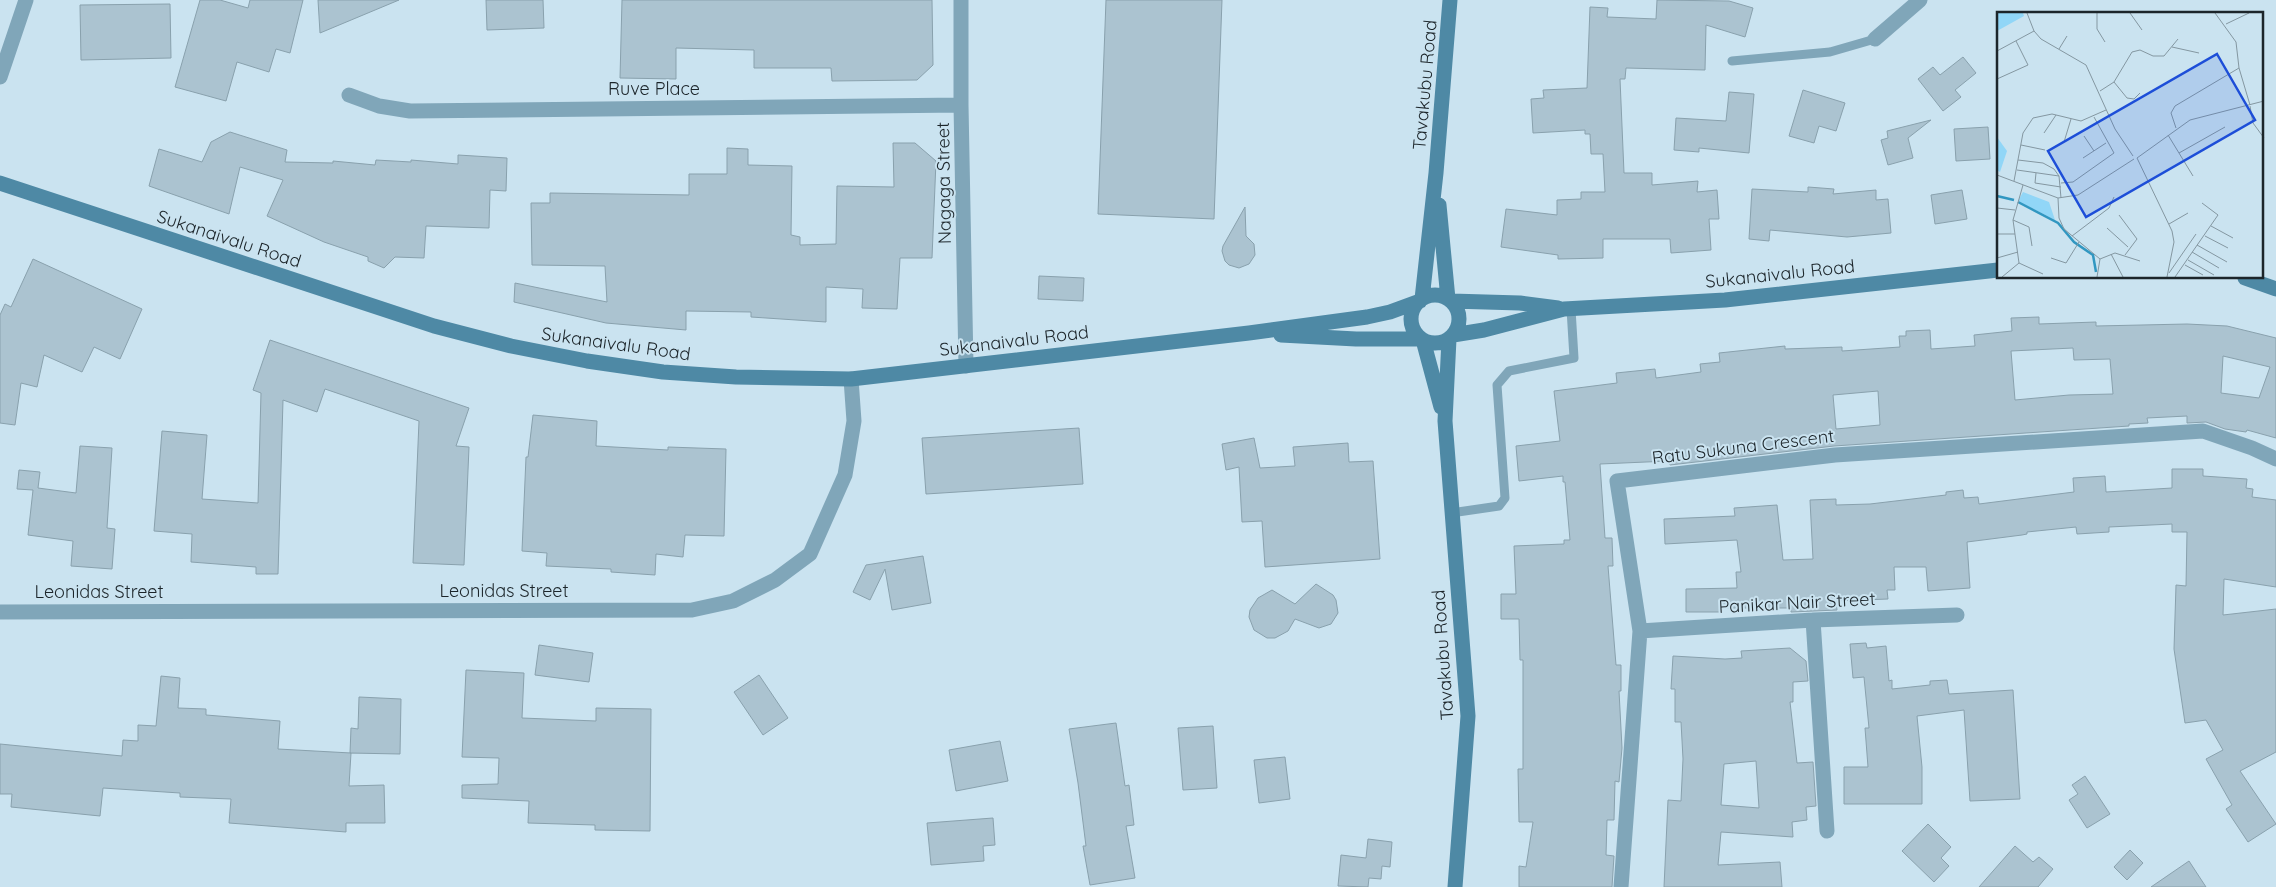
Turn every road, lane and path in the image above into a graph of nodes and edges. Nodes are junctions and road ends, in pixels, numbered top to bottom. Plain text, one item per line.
1 (26, 0) edge
2 (961, 0) edge
3 (1450, 0) edge
4 (1920, 0) edge
5 (1875, 39) joint
6 (1732, 61) dead end
7 (0, 77) edge
8 (350, 95) dead end
9 (961, 105) junction
10 (1436, 173) junction
11 (0, 183) edge
12 (1997, 270) edge
13 (2248, 279) edge
14 (2276, 288) edge
15 (1421, 300) junction
16 (1449, 300) junction
17 (1568, 309) junction
18 (1249, 333) junction
19 (1451, 337) junction
20 (1422, 339) junction
21 (966, 366) junction
22 (851, 379) junction
23 (1445, 421) junction
24 (2276, 459) edge
25 (1451, 513) junction
26 (0, 612) edge
27 (1957, 615) dead end
28 (1813, 620) junction
29 (1640, 632) junction
30 (1827, 831) dead end
31 (1455, 887) edge
32 (1621, 887) edge

1 - 7 street
2 - 9 street, Nagaga Street
3 - 10 main road, Tavakubu Road
4 - 5 street
5 - 6 lane
8 - 9 street, Ruve Place
9 - 21 street, Nagaga Street
10 - 15 main road, Tavakubu Road
10 - 16 main road, Tavakubu Road
11 - 22 main road, Sukanaivalu Road
12 - 17 main road, Sukanaivalu Road
13 - 14 main road
15 - 16 main road
15 - 18 main road, Sukanaivalu Road
15 - 20 main road
16 - 17 main road, Sukanaivalu Road
16 - 19 main road
17 - 19 main road, Sukanaivalu Road
17 - 25 lane
18 - 20 main road, Sukanaivalu Road
18 - 21 main road, Sukanaivalu Road
19 - 20 main road
19 - 23 main road, Tavakubu Road
20 - 23 main road, Tavakubu Road
21 - 22 main road, Sukanaivalu Road
22 - 26 street, Leonidas Street
23 - 25 main road, Tavakubu Road
24 - 29 street, Ratu Sukuna Crescent
25 - 31 main road, Tavakubu Road
27 - 28 street, Panikar Nair Street
28 - 29 street, Panikar Nair Street
28 - 30 street
29 - 32 street, Ratu Sukuna Crescent

